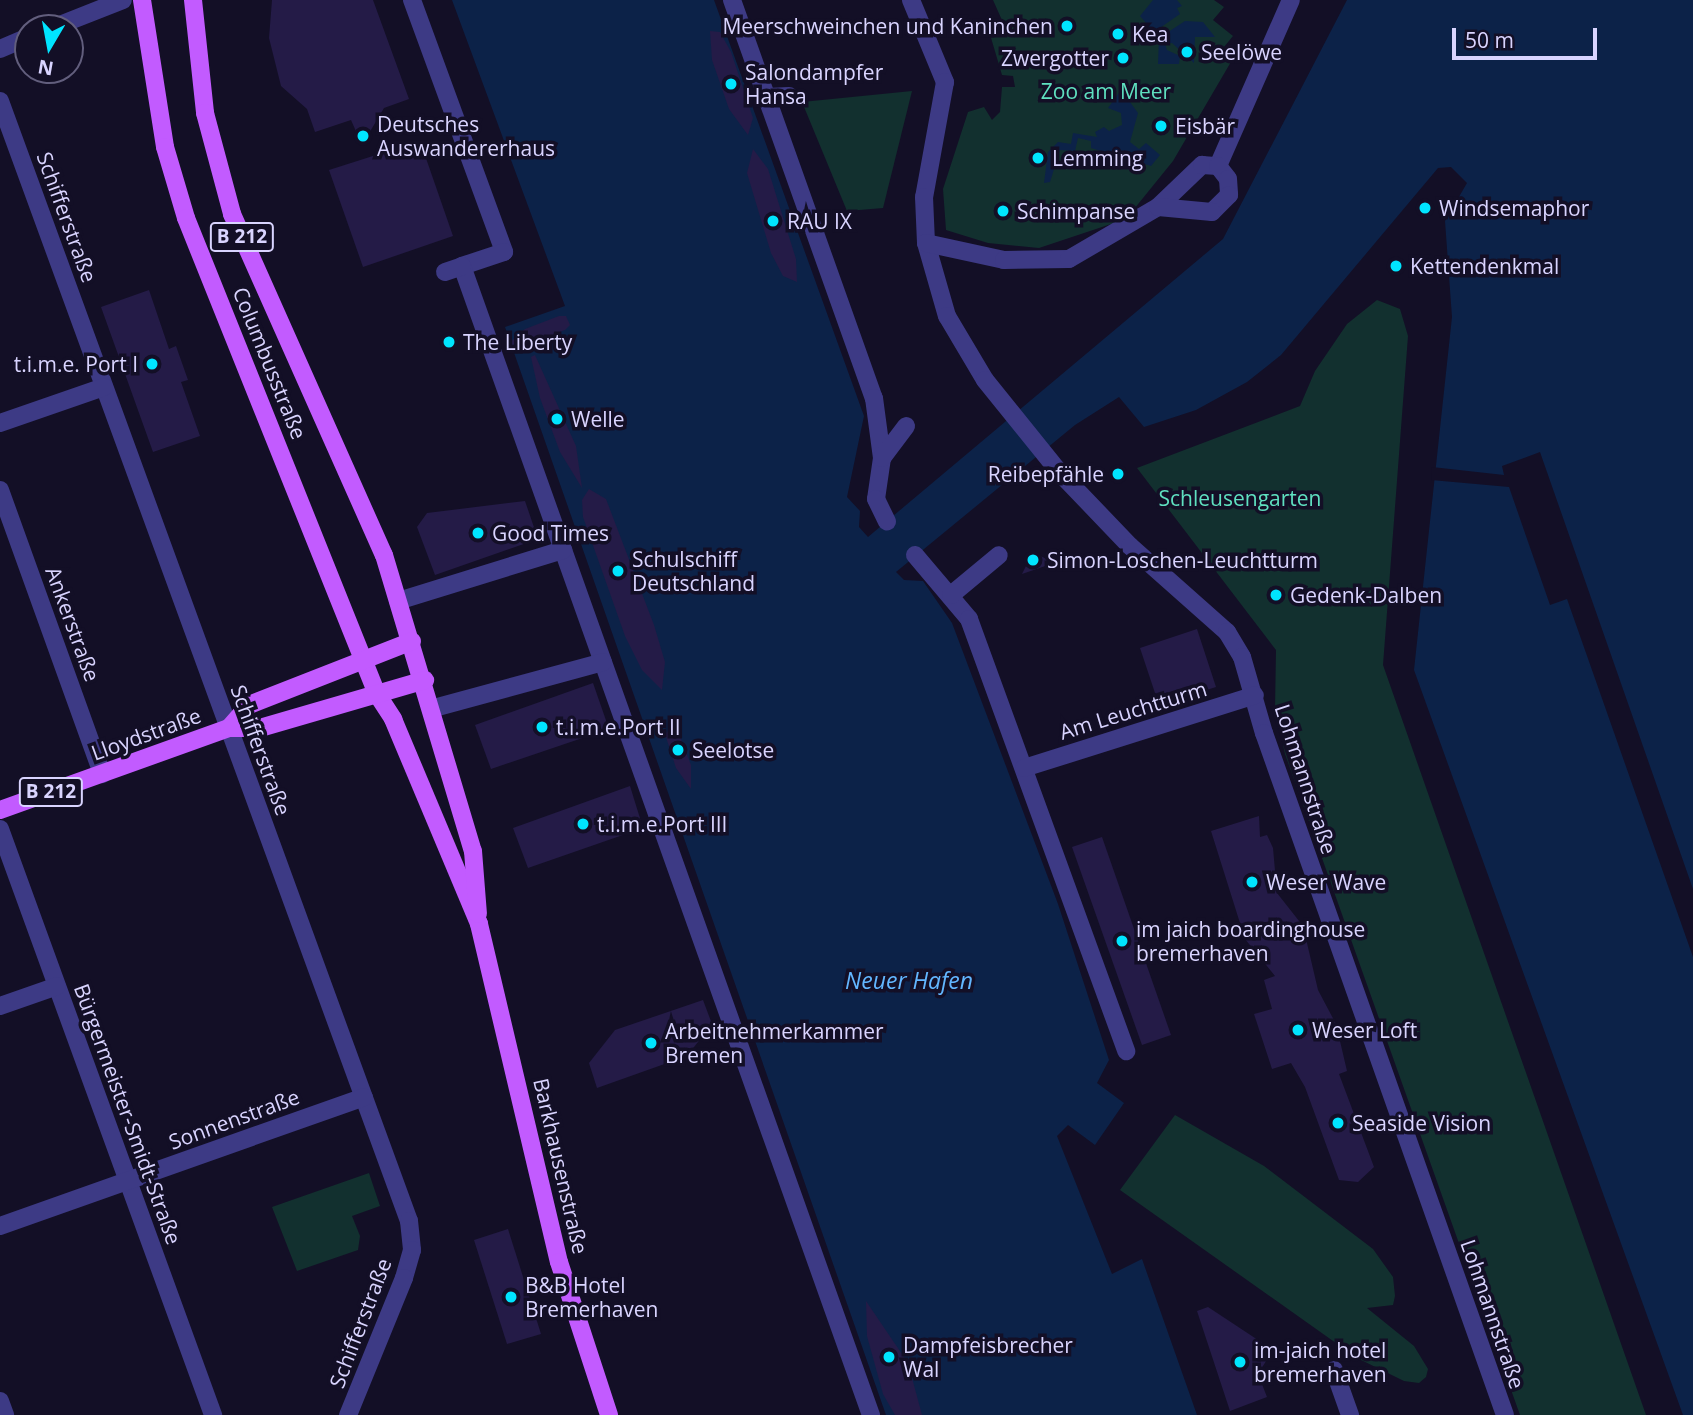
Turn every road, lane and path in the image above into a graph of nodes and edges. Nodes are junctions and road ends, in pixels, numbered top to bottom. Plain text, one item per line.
1 (123, 0) edge
2 (142, 0) edge
3 (193, 0) edge
4 (412, 0) edge
5 (732, 0) edge
6 (911, 0) edge
7 (1291, 0) edge
8 (84, 15) edge
9 (789, 96) dead end
10 (768, 97) junction
11 (0, 101) edge
12 (1218, 166) junction
13 (1158, 206) junction
14 (926, 243) junction
15 (104, 387) junction
16 (0, 423) edge
17 (906, 426) dead end
18 (882, 458) junction
19 (0, 490) edge
20 (887, 522) dead end
21 (563, 550) junction
22 (915, 555) dead end
23 (999, 555) dead end
24 (951, 595) junction
25 (398, 601) junction
26 (412, 641) junction
27 (364, 660) junction
28 (603, 662) junction
29 (425, 680) junction
30 (377, 694) junction
31 (1255, 695) junction
32 (434, 708) junction
33 (229, 728) junction
34 (1024, 768) junction
35 (102, 774) junction
36 (0, 810) edge
37 (0, 829) edge
38 (479, 924) junction
39 (57, 986) junction
40 (0, 1006) edge
41 (1126, 1051) dead end
42 (364, 1097) junction
43 (128, 1181) junction
44 (0, 1226) edge
45 (1334, 1370) dead end
46 (0, 1401) edge
47 (5, 1415) edge
48 (213, 1415) edge
49 (348, 1415) edge
50 (609, 1415) edge
51 (871, 1415) edge
52 (1350, 1415) edge
53 (1505, 1415) edge

1 - 8 street
2 - 27 main road, Columbusstraße / B 212
3 - 25 main road, Columbusstraße / B 212
4 - 21 street
5 - 10 street
6 - 14 street, Lohmannstraße
7 - 12 street
9 - 10 street
10 - 18 street
11 - 15 street, Schifferstraße
12 - 13 street
12 - 13 street
13 - 14 street
14 - 31 street, Lohmannstraße
15 - 16 street
15 - 33 street, Schifferstraße
17 - 18 street
18 - 20 street
19 - 35 street, Ankerstraße
21 - 25 street
21 - 28 street
22 - 24 street
23 - 24 street
24 - 34 street
25 - 26 main road, Columbusstraße / B 212
26 - 27 main road, Lloydstraße / B 212
26 - 29 main road, Columbusstraße / B 212
27 - 30 main road, Columbusstraße / B 212
27 - 33 main road, Lloydstraße / B 212
28 - 32 street
28 - 51 street
29 - 30 main road, Lloydstraße / B 212
29 - 32 main road, Barkhausenstraße
30 - 33 main road, Lloydstraße / B 212
30 - 38 main road, Barkhausenstraße
31 - 34 street, Am Leuchtturm
31 - 53 street, Lohmannstraße
32 - 38 main road, Barkhausenstraße
33 - 35 main road, Lloydstraße / B 212
33 - 42 street, Schifferstraße
34 - 41 street
35 - 36 main road, Lloydstraße / B 212
37 - 39 street, Bürgermeister-Smidt-Straße
38 - 50 main road, Barkhausenstraße
39 - 40 street
39 - 43 street, Bürgermeister-Smidt-Straße
42 - 43 street, Sonnenstraße
42 - 49 street, Schifferstraße
43 - 44 street, Sonnenstraße
43 - 48 street, Bürgermeister-Smidt-Straße
45 - 52 street
46 - 47 street

